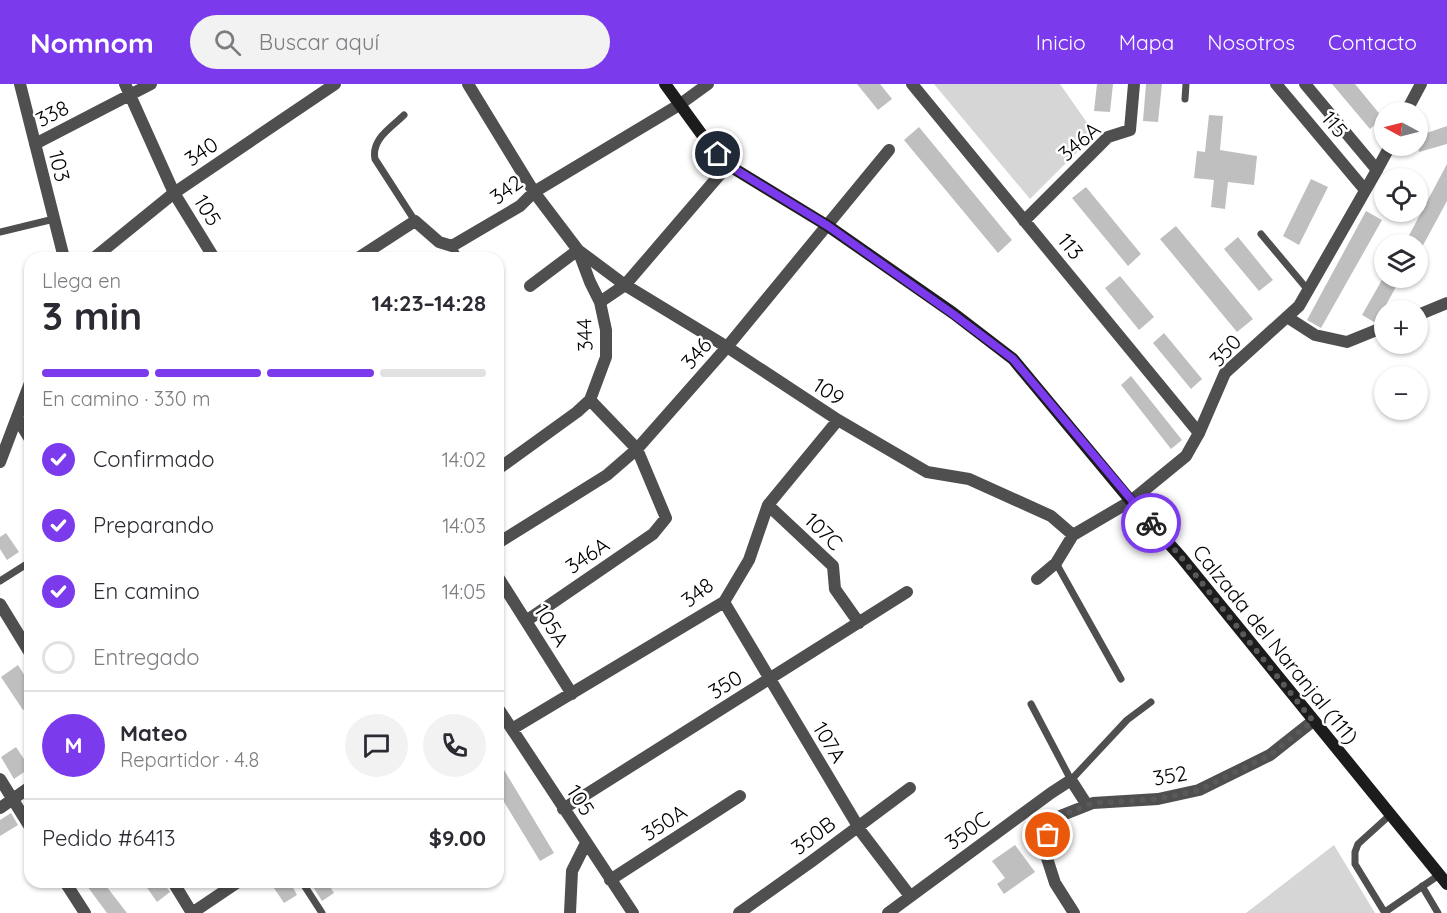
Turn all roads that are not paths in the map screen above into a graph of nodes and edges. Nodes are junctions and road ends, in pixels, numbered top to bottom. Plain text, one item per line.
1 (20, 84) edge
2 (151, 84) edge
3 (335, 84) edge
4 (468, 84) edge
5 (665, 84) edge
6 (708, 84) edge
7 (912, 84) edge
8 (1134, 84) edge
9 (1186, 84) edge
10 (1276, 84) edge
11 (1305, 84) edge
12 (1421, 84) edge
13 (128, 90) edge
14 (1185, 99) dead end
15 (1411, 102) edge
16 (680, 105) junction
17 (404, 115) dead end
18 (34, 144) junction
19 (889, 150) dead end
20 (728, 165) junction
21 (1375, 168) edge
22 (1374, 175) edge
23 (1365, 190) junction
24 (534, 192) junction
25 (174, 193) junction
26 (54, 219) junction
27 (415, 221) junction
28 (1024, 221) junction
29 (828, 226) junction
30 (0, 232) edge
31 (1261, 234) dead end
32 (452, 246) junction
33 (578, 250) junction
34 (62, 252) edge
35 (101, 252) edge
36 (210, 252) edge
37 (367, 252) edge
38 (456, 252) edge
39 (625, 285) junction
40 (530, 286) dead end
41 (1308, 290) junction
42 (600, 302) junction
43 (1447, 303) edge
44 (1428, 311) edge
45 (1287, 317) junction
46 (1374, 331) edge
47 (727, 347) junction
48 (24, 399) edge
49 (590, 400) junction
50 (17, 418) junction
51 (838, 420) junction
52 (24, 430) edge
53 (1199, 433) junction
54 (637, 449) junction
55 (0, 462) edge
56 (504, 465) edge
57 (1131, 501) junction
58 (768, 505) junction
59 (1073, 535) junction
60 (504, 539) edge
61 (1056, 563) junction
62 (24, 566) edge
63 (1037, 579) dead end
64 (0, 581) edge
65 (504, 586) edge
66 (907, 592) dead end
67 (724, 602) junction
68 (0, 604) edge
69 (526, 621) junction
70 (859, 623) junction
71 (24, 643) edge
72 (770, 679) junction
73 (1121, 679) dead end
74 (572, 694) junction
75 (1151, 702) dead end
76 (1030, 704) dead end
77 (504, 717) edge
78 (1313, 721) junction
79 (512, 729) junction
80 (0, 779) edge
81 (1071, 780) junction
82 (910, 788) dead end
83 (24, 791) edge
84 (740, 796) dead end
85 (12, 800) junction
86 (1087, 806) junction
87 (0, 808) edge
88 (563, 809) junction
89 (1390, 815) junction
90 (24, 818) edge
91 (858, 826) junction
92 (586, 843) junction
93 (1443, 879) edge
94 (610, 880) junction
95 (1422, 886) junction
96 (69, 888) edge
97 (177, 888) edge
98 (228, 888) edge
99 (306, 888) edge
100 (910, 896) junction
101 (85, 913) edge
102 (192, 913) edge
103 (322, 913) edge
104 (570, 913) edge
105 (633, 913) edge
106 (739, 913) edge
107 (888, 913) edge
108 (1074, 913) edge
109 (1385, 913) edge
110 (1438, 913) edge

1 - 18 street, 103
2 - 13 street, 338
3 - 25 street, 340
4 - 24 street, 109
5 - 16 main road, Calzada del Naranjal (111)
6 - 16 street, 342
7 - 28 street, 113
8 - 28 street, 346A
9 - 14 lane
10 - 23 street, 115
11 - 21 street, 115
12 - 15 street
13 - 18 street, 338
13 - 25 street, 105
16 - 20 main road, Calzada del Naranjal (111)
16 - 24 street, 342
17 - 27 lane
18 - 26 street, 103
19 - 29 street, 346
20 - 29 main road, Calzada del Naranjal (111)
20 - 39 street, 344
22 - 23 street, 350
23 - 41 street, 350
24 - 32 street, 342
24 - 33 street, 109
25 - 35 street, 340
25 - 36 street, 105
26 - 30 lane
26 - 34 street, 103
27 - 32 street
27 - 37 street
28 - 53 street, 113
29 - 47 street, 346
29 - 57 main road, Calzada del Naranjal (111)
31 - 41 lane
32 - 38 lane
33 - 39 street, 109
33 - 40 street
33 - 42 street, 109
39 - 42 street, 344
39 - 47 street, 109
41 - 45 street, 350
42 - 49 street, 344
43 - 44 street
45 - 46 street
45 - 53 street, 350
47 - 51 street, 109
47 - 54 street, 346
48 - 50 street
49 - 54 street
49 - 56 street, 344
50 - 52 street
50 - 55 street
51 - 58 street, 348
51 - 59 street, 109
53 - 57 street, 350
54 - 60 street, 346
54 - 69 street, 346A
57 - 59 street, 350
57 - 78 main road, Calzada del Naranjal (111)
58 - 67 street, 348
58 - 70 street, 107C
59 - 61 street, 350
61 - 63 street, 350
61 - 73 lane
62 - 64 lane
65 - 69 street, 105A
66 - 70 street, 350
67 - 72 street, 107A
67 - 74 street, 348
68 - 71 street
69 - 74 street, 105A
70 - 72 street, 350
72 - 88 street, 350
72 - 91 street, 107A
74 - 79 street, 348
75 - 81 lane
76 - 81 lane
77 - 79 street, 105
78 - 86 street, 352
78 - 89 main road, Calzada del Naranjal (111)
79 - 88 street, 105
80 - 85 street
81 - 86 street
81 - 100 street, 350C
82 - 91 street, 350B
83 - 85 street
84 - 94 street, 350A
85 - 87 street
85 - 90 street
86 - 108 street, 352
88 - 92 street, 105
89 - 93 main road, Calzada del Naranjal (111)
89 - 109 lane
91 - 100 street, 107A
91 - 106 street, 350B
92 - 94 street, 105
92 - 104 street
93 - 95 lane
94 - 105 street, 105
95 - 109 lane
95 - 110 lane
96 - 101 street
97 - 102 street
98 - 102 street
99 - 103 lane
100 - 107 street, 350C

